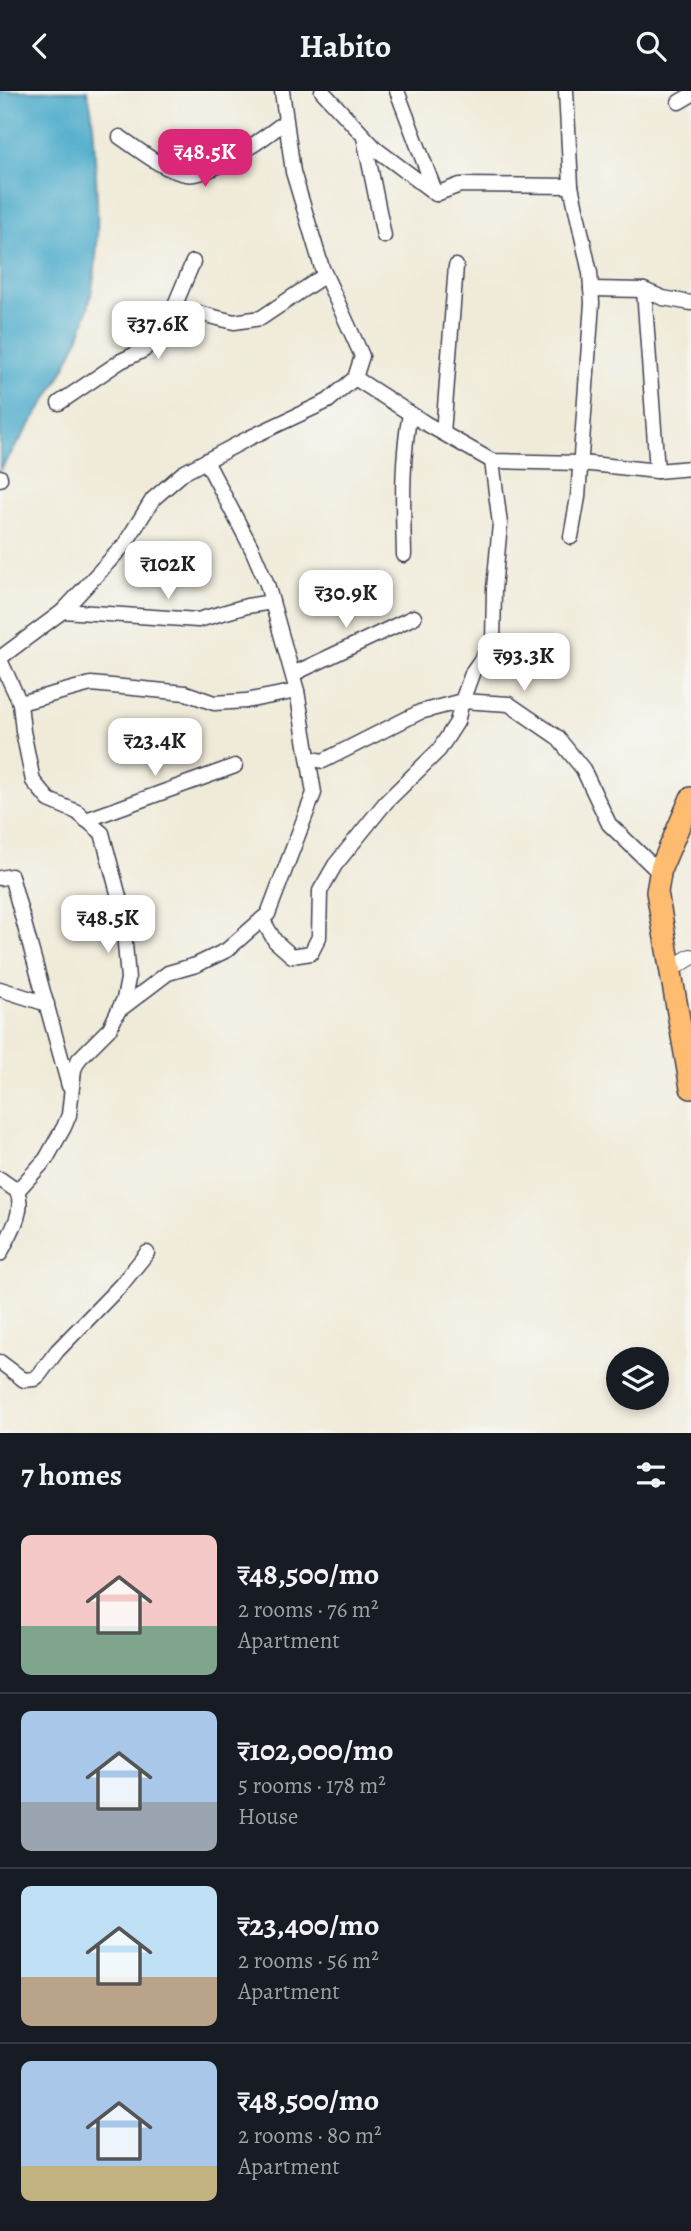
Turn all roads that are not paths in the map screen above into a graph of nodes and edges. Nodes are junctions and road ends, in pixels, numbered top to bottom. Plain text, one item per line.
1 (282, 91) edge
2 (322, 91) edge
3 (397, 91) edge
4 (566, 91) edge
5 (285, 123) junction
6 (364, 136) junction
7 (120, 138) dead end
8 (571, 186) junction
9 (436, 194) junction
10 (384, 236) dead end
11 (193, 262) dead end
12 (456, 266) dead end
13 (325, 275) junction
14 (592, 289) junction
15 (645, 290) junction
16 (691, 303) edge
17 (174, 307) junction
18 (355, 378) junction
19 (59, 403) dead end
20 (410, 414) junction
21 (443, 433) junction
22 (206, 461) junction
23 (492, 461) junction
24 (581, 463) junction
25 (691, 468) edge
26 (657, 471) junction
27 (571, 537) dead end
28 (404, 555) dead end
29 (272, 602) junction
30 (63, 611) junction
31 (414, 617) dead end
32 (0, 659) edge
33 (293, 674) junction
34 (297, 691) junction
35 (462, 701) junction
36 (20, 703) junction
37 (309, 758) junction
38 (235, 766) dead end
39 (691, 798) edge
40 (86, 820) junction
41 (660, 873) junction
42 (0, 878) edge
43 (262, 919) junction
44 (691, 957) edge
45 (669, 971) junction
46 (0, 989) edge
47 (47, 1004) junction
48 (121, 1009) junction
49 (691, 1088) edge
50 (70, 1091) junction
51 (0, 1179) edge
52 (17, 1191) junction
53 (147, 1253) dead end
54 (0, 1254) edge
55 (0, 1362) edge

1 - 5 street
2 - 6 street
3 - 9 street
4 - 8 street
5 - 7 street
5 - 13 street
6 - 9 street
6 - 10 street
8 - 9 street
8 - 14 street
11 - 17 street
12 - 21 street
13 - 17 street
13 - 18 street
14 - 15 street
14 - 24 street
15 - 16 street
15 - 26 street
17 - 19 street
18 - 20 street
18 - 22 street
20 - 21 street
20 - 28 street
21 - 23 street
22 - 29 street
22 - 30 street
23 - 24 street
23 - 35 street
24 - 26 street
24 - 27 street
25 - 26 street
29 - 30 street
29 - 33 street
30 - 32 street
31 - 33 street
32 - 36 street
33 - 34 street
34 - 36 street
34 - 37 street
35 - 37 street
35 - 41 street
35 - 43 street
36 - 40 street
37 - 43 street
38 - 40 street
39 - 41 main road
40 - 48 street
41 - 45 main road
42 - 47 street
43 - 48 street
44 - 45 street
45 - 49 main road
46 - 47 street
47 - 50 street
48 - 50 street
50 - 52 street
51 - 52 street
52 - 54 street
53 - 55 street

